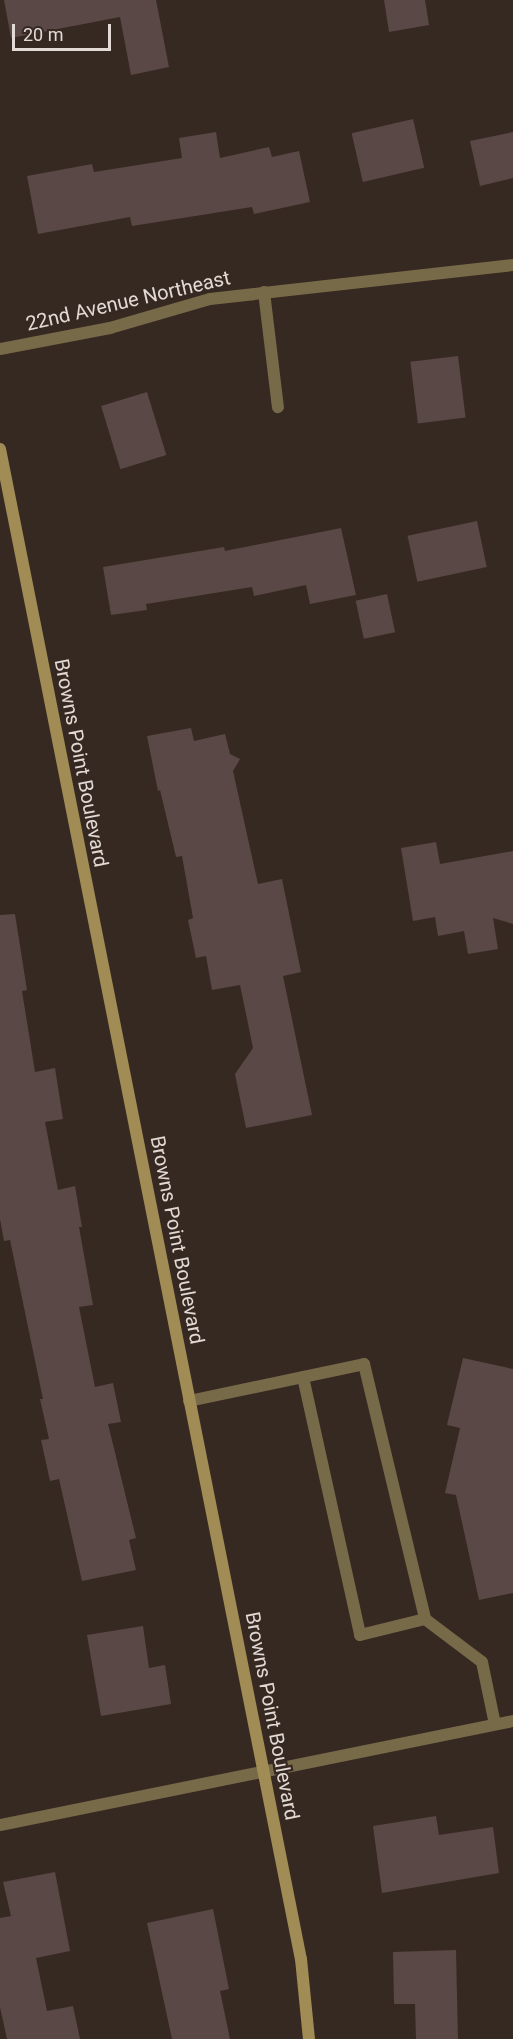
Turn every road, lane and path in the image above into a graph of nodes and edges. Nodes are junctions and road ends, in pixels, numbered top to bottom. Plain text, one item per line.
1 (513, 265) edge
2 (264, 292) junction
3 (0, 349) edge
4 (278, 407) dead end
5 (0, 449) edge
6 (303, 1377) junction
7 (189, 1401) junction
8 (425, 1619) junction
9 (513, 1720) edge
10 (495, 1724) junction
11 (264, 1774) junction
12 (0, 1825) edge
13 (309, 2039) edge

1 - 2 street, 22nd Avenue Northeast
2 - 3 street, 22nd Avenue Northeast
2 - 4 street
5 - 7 street, Browns Point Boulevard
6 - 7 street
6 - 8 street
6 - 8 street
7 - 11 street, Browns Point Boulevard
8 - 10 street
9 - 10 street
10 - 11 street
11 - 12 street
11 - 13 street, Browns Point Boulevard

